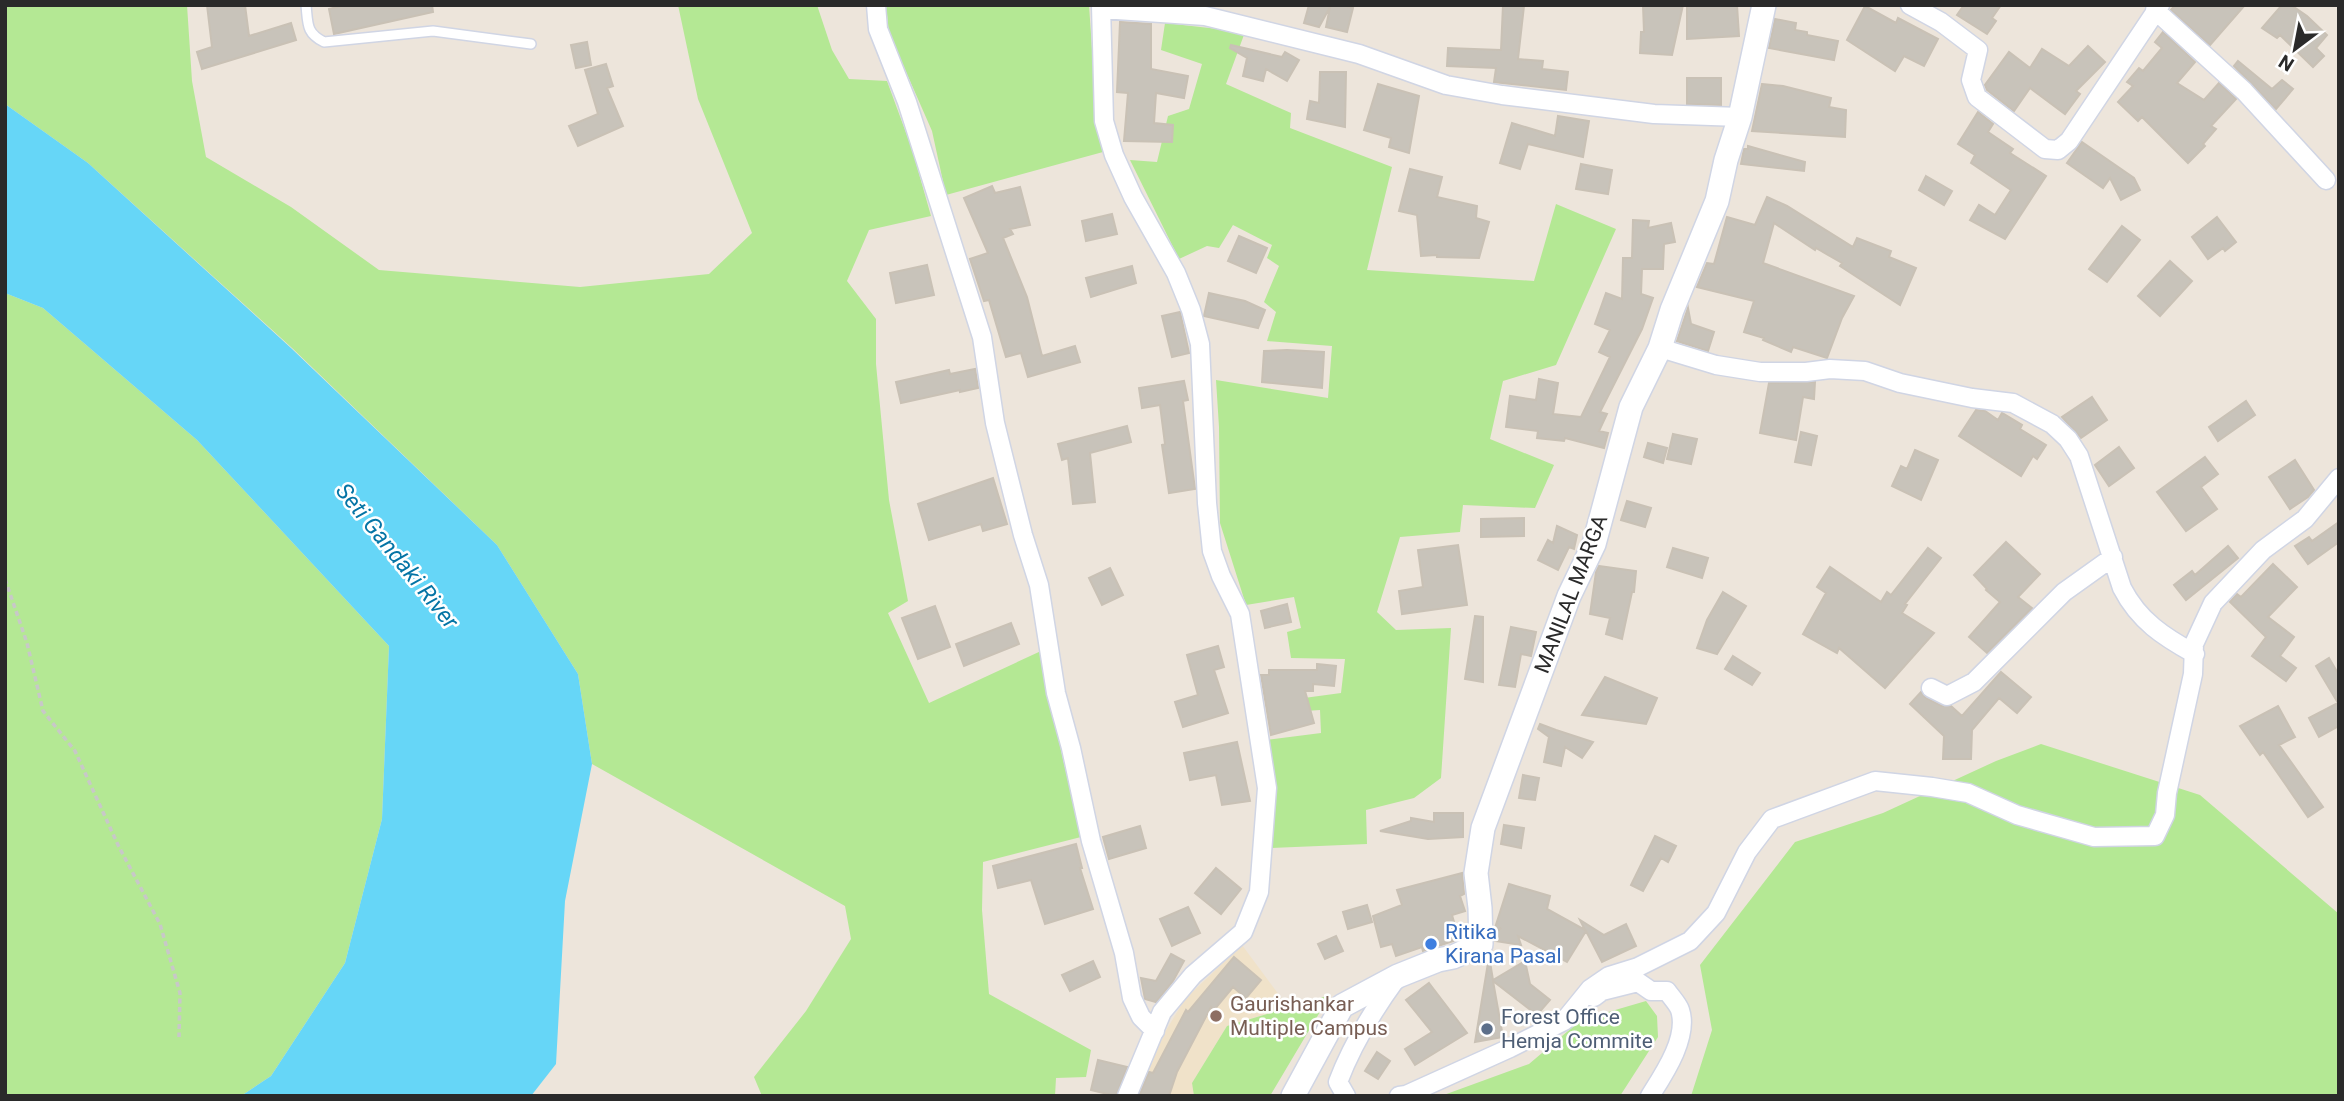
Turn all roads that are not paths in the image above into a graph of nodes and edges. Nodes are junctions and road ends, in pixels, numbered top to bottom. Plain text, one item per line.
1 (306, 5) edge
2 (876, 5) edge
3 (1764, 5) edge
4 (1910, 5) edge
5 (1101, 7) edge
6 (2158, 8) edge
7 (531, 44) dead end
8 (1740, 117) junction
9 (2326, 180) dead end
10 (1660, 348) junction
11 (2339, 478) edge
12 (2113, 557) junction
13 (2195, 654) junction
14 (1931, 688) dead end
15 (1398, 976) junction
16 (1564, 1021) junction
17 (1155, 1031) junction
18 (1127, 1096) edge
19 (1293, 1096) edge
20 (1346, 1096) edge
21 (1399, 1096) edge
22 (1650, 1096) edge

1 - 7 lane
2 - 17 street
3 - 8 street, MANILAL MARGA
4 - 6 street
5 - 8 street
5 - 17 street
6 - 9 street
8 - 10 street, MANILAL MARGA
10 - 12 street
10 - 15 street, MANILAL MARGA
11 - 13 street
12 - 13 street
12 - 14 street
13 - 16 street
15 - 19 street, MANILAL MARGA
15 - 20 street
16 - 21 street
16 - 22 street
17 - 18 street

